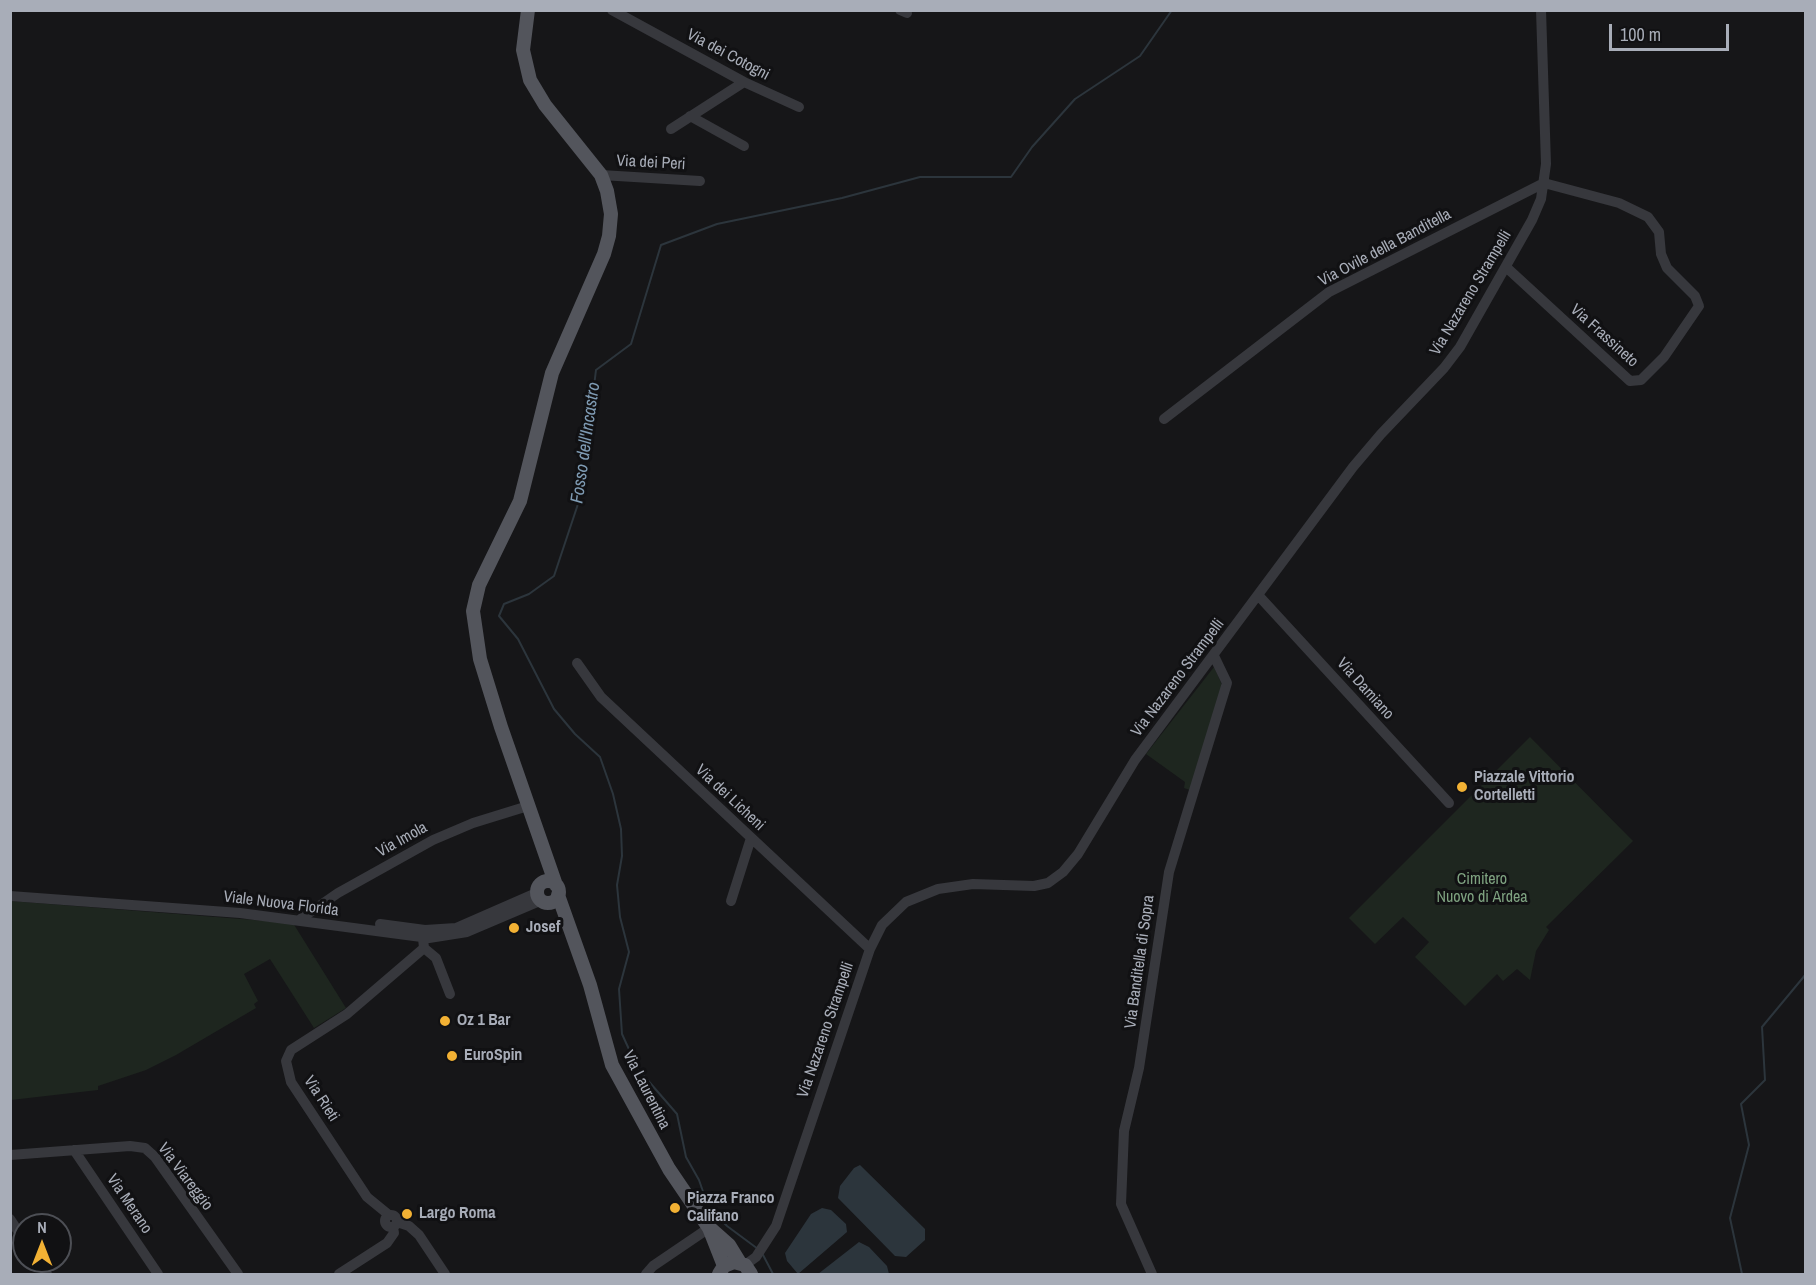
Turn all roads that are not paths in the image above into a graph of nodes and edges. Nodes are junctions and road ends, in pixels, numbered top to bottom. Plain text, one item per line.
1 (612, 10) edge
2 (1541, 10) edge
3 (525, 11) edge
4 (744, 82) junction
5 (799, 107) dead end
6 (690, 116) junction
7 (671, 129) dead end
8 (744, 146) dead end
9 (601, 176) junction
10 (700, 181) dead end
11 (1544, 183) junction
12 (1506, 267) junction
13 (1164, 419) dead end
14 (1258, 595) junction
15 (1214, 656) junction
16 (577, 663) dead end
17 (1449, 803) dead end
18 (528, 806) junction
19 (533, 821) junction
20 (751, 838) junction
21 (10, 890) edge
22 (557, 890) junction
23 (541, 896) junction
24 (10, 897) edge
25 (731, 901) dead end
26 (303, 917) junction
27 (567, 921) junction
28 (424, 943) junction
29 (870, 949) junction
30 (450, 994) dead end
31 (74, 1150) junction
32 (10, 1155) edge
33 (393, 1222) junction
34 (709, 1227) junction
35 (748, 1265) edge
36 (722, 1270) edge
37 (158, 1275) edge
38 (238, 1275) edge
39 (339, 1275) edge
40 (445, 1275) edge
41 (646, 1275) edge
42 (1152, 1275) edge

1 - 4 street, Via dei Cotogni
2 - 11 street, Via Nazareno Strampelli
3 - 9 main road
4 - 5 street, Via dei Cotogni
4 - 6 street
6 - 7 street
6 - 8 street
9 - 10 street, Via dei Peri
9 - 18 main road, Via Laurentina
11 - 12 street, Via Nazareno Strampelli
11 - 12 street, Via Frassineto
11 - 13 street, Via Ovile della Banditella
12 - 14 street, Via Nazareno Strampelli
14 - 15 street, Via Nazareno Strampelli
14 - 17 street, Via Damiano
15 - 29 street, Via Nazareno Strampelli
15 - 42 street, Via Banditella di Sopra
16 - 20 street, Via dei Licheni
18 - 19 main road, Via Laurentina
18 - 26 street, Via Imola
19 - 22 main road, Via Laurentina
19 - 23 main road, Via Laurentina
20 - 25 street
20 - 29 street, Via dei Licheni
21 - 26 street, Viale Nuova Florida
22 - 23 main road
22 - 23 main road
22 - 27 main road, Via Laurentina
23 - 26 street, Viale Nuova Florida
23 - 27 main road, Via Laurentina
23 - 28 street, Viale Nuova Florida
24 - 26 street, Viale Nuova Florida
26 - 28 street, Viale Nuova Florida
27 - 34 main road, Via Laurentina
28 - 30 street
28 - 33 street, Via Rieti
29 - 35 street, Via Nazareno Strampelli
31 - 32 street, Via Viareggio
31 - 37 street, Via Merano
31 - 38 street, Via Viareggio
33 - 39 street
33 - 40 street, Via Rieti
34 - 35 main road, Via Laurentina
34 - 36 main road, Via Laurentina
34 - 41 street
35 - 36 main road

